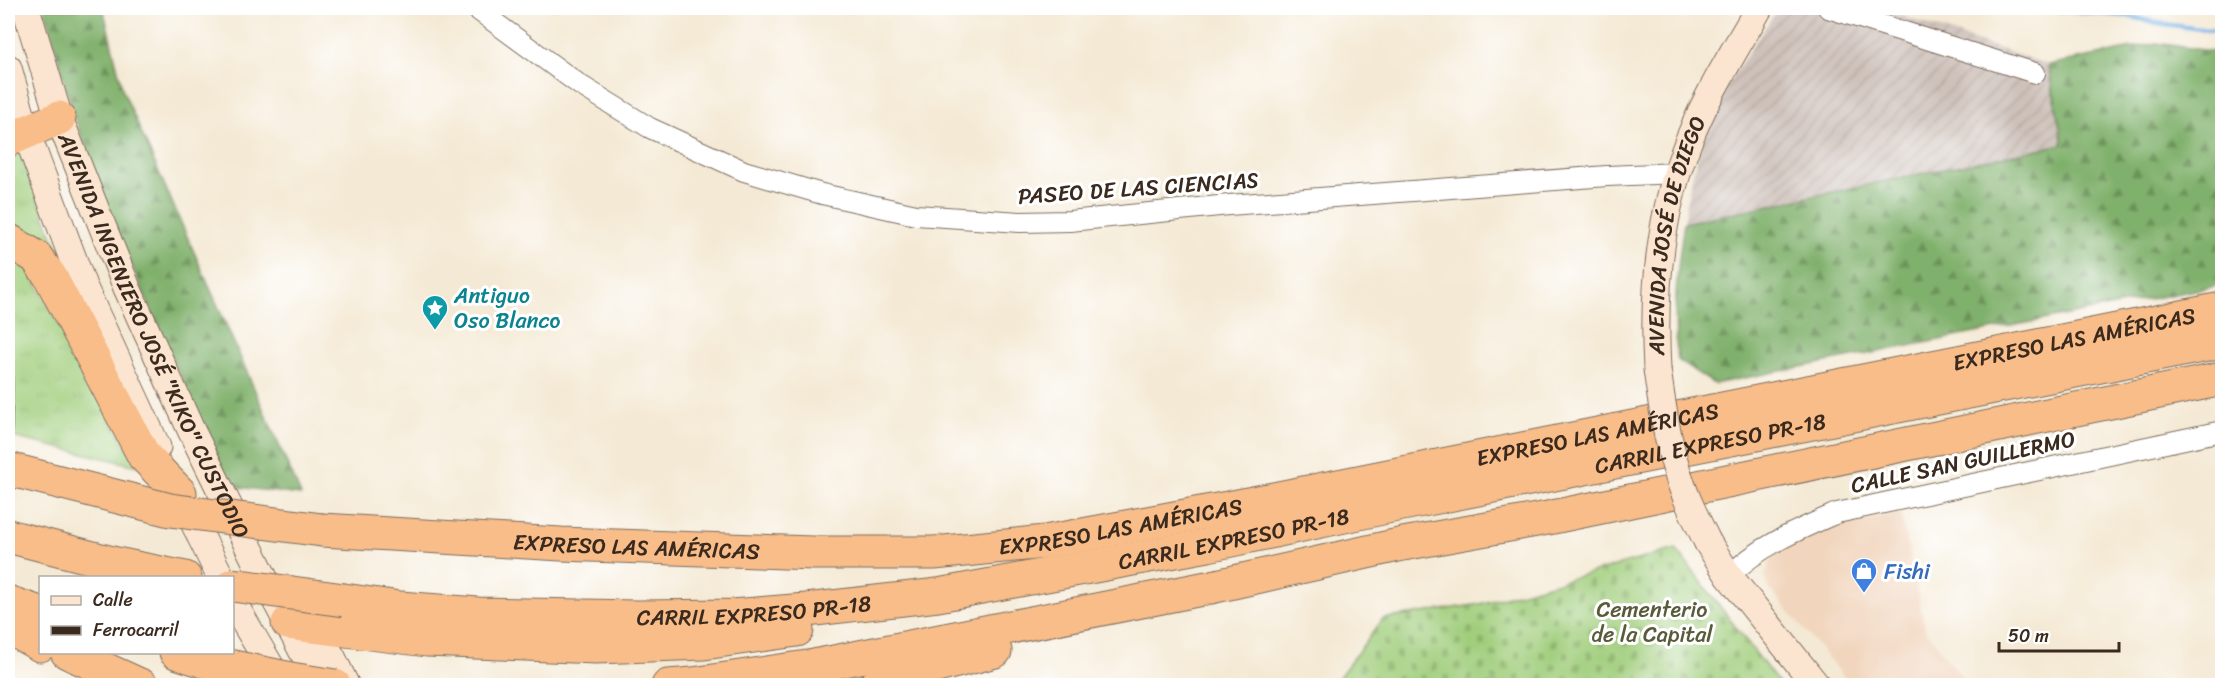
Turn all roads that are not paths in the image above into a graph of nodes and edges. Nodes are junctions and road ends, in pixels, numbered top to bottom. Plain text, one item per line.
1 (26, 8) edge
2 (475, 8) edge
3 (1759, 8) edge
4 (1828, 8) edge
5 (8, 68) edge
6 (2035, 73) dead end
7 (59, 118) junction
8 (17, 136) edge
9 (1678, 173) junction
10 (8, 240) edge
11 (2223, 309) edge
12 (2223, 342) edge
13 (2223, 379) edge
14 (2223, 431) edge
15 (8, 469) edge
16 (180, 492) junction
17 (8, 536) edge
18 (175, 576) edge
19 (220, 576) edge
20 (1729, 576) junction
21 (938, 595) junction
22 (234, 599) edge
23 (8, 602) edge
24 (1096, 610) junction
25 (39, 613) edge
26 (299, 625) junction
27 (8, 627) edge
28 (39, 642) edge
29 (57, 654) edge
30 (71, 654) edge
31 (190, 657) edge
32 (304, 684) edge
33 (113, 686) edge
34 (142, 686) edge
35 (264, 686) edge
36 (335, 686) edge
37 (346, 686) edge
38 (668, 686) edge
39 (875, 686) edge
40 (1817, 686) edge

1 - 7 main road, AVENIDA INGENIERO JOSÉ "KIKO" CUSTODIO
2 - 9 street, PASEO DE LAS CIENCIAS
3 - 9 main road, AVENIDA JOSÉ DE DIEGO
4 - 6 street
5 - 8 main road, AVENIDA INGENIERO JOSÉ "KIKO" CUSTODIO
7 - 8 highway
7 - 26 main road, AVENIDA INGENIERO JOSÉ "KIKO" CUSTODIO
8 - 16 main road, AVENIDA INGENIERO JOSÉ "KIKO" CUSTODIO
9 - 20 main road, AVENIDA JOSÉ DE DIEGO, bridge
10 - 16 highway
11 - 15 highway, EXPRESO LAS AMÉRICAS, bridge
12 - 21 highway, CARRIL EXPRESO PR-18
13 - 24 highway
14 - 20 street, CALLE SAN GUILLERMO
16 - 19 main road, AVENIDA INGENIERO JOSÉ "KIKO" CUSTODIO
17 - 18 highway
20 - 40 main road, AVENIDA JOSÉ DE DIEGO
21 - 22 highway, CARRIL EXPRESO PR-18, bridge
21 - 26 highway
22 - 32 main road
22 - 35 main road
23 - 25 highway
24 - 38 highway
24 - 39 highway
26 - 32 main road, AVENIDA INGENIERO JOSÉ "KIKO" CUSTODIO
26 - 37 main road
27 - 28 highway
29 - 33 highway
30 - 34 highway
31 - 32 highway, bridge
32 - 36 highway, bridge

